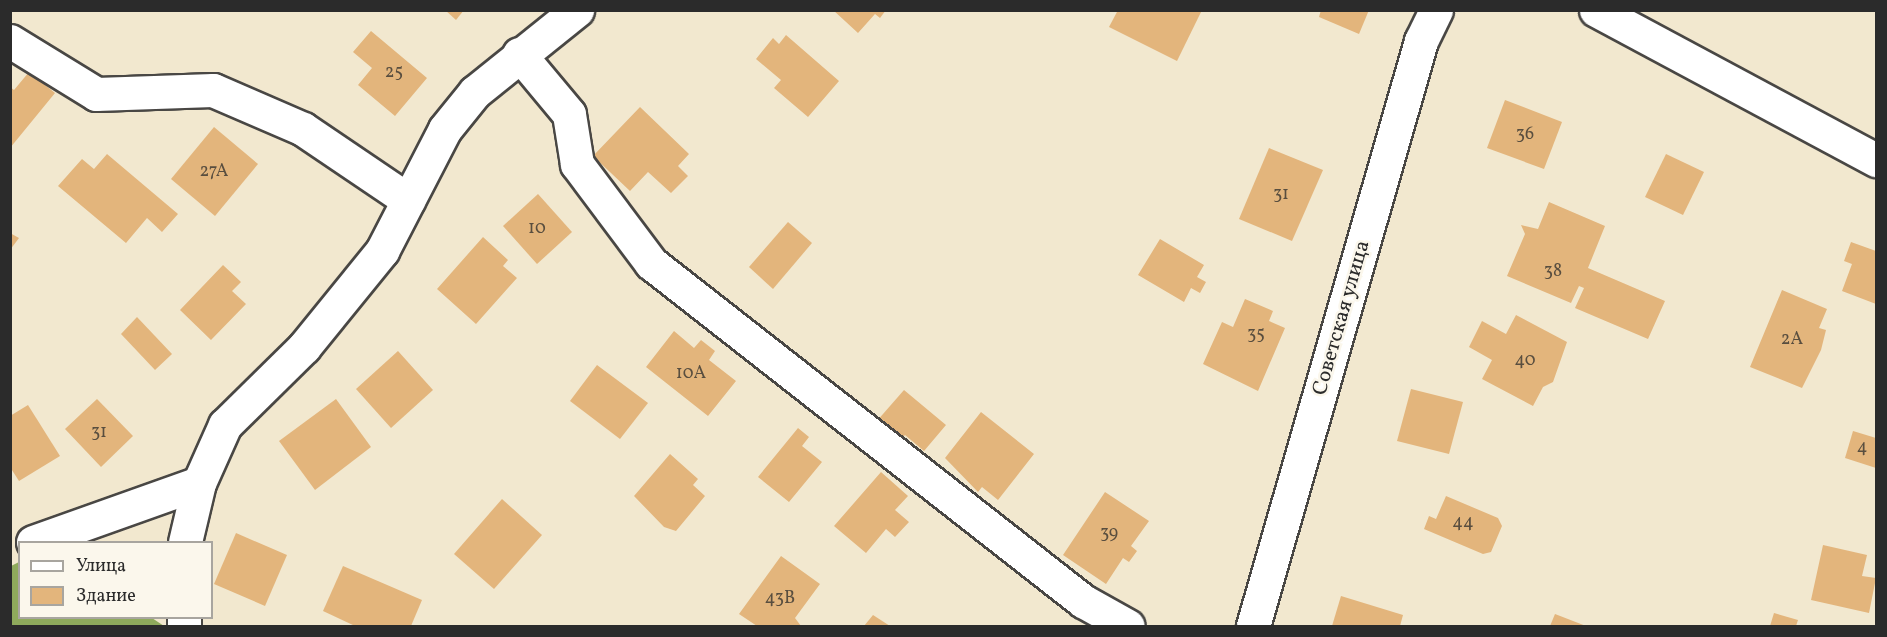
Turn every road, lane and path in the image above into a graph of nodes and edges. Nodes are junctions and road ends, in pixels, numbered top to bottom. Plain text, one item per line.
1 (577, 10) edge
2 (1436, 10) edge
3 (1596, 10) edge
4 (10, 41) edge
5 (519, 54) junction
6 (1876, 160) edge
7 (408, 200) junction
8 (199, 483) junction
9 (39, 541) edge
10 (185, 541) edge
11 (1128, 627) edge
12 (1252, 627) edge

1 - 5 street
2 - 12 street, Советская улица
3 - 6 street
4 - 7 street
5 - 7 street
5 - 11 street
7 - 8 street
8 - 9 street
8 - 10 street

